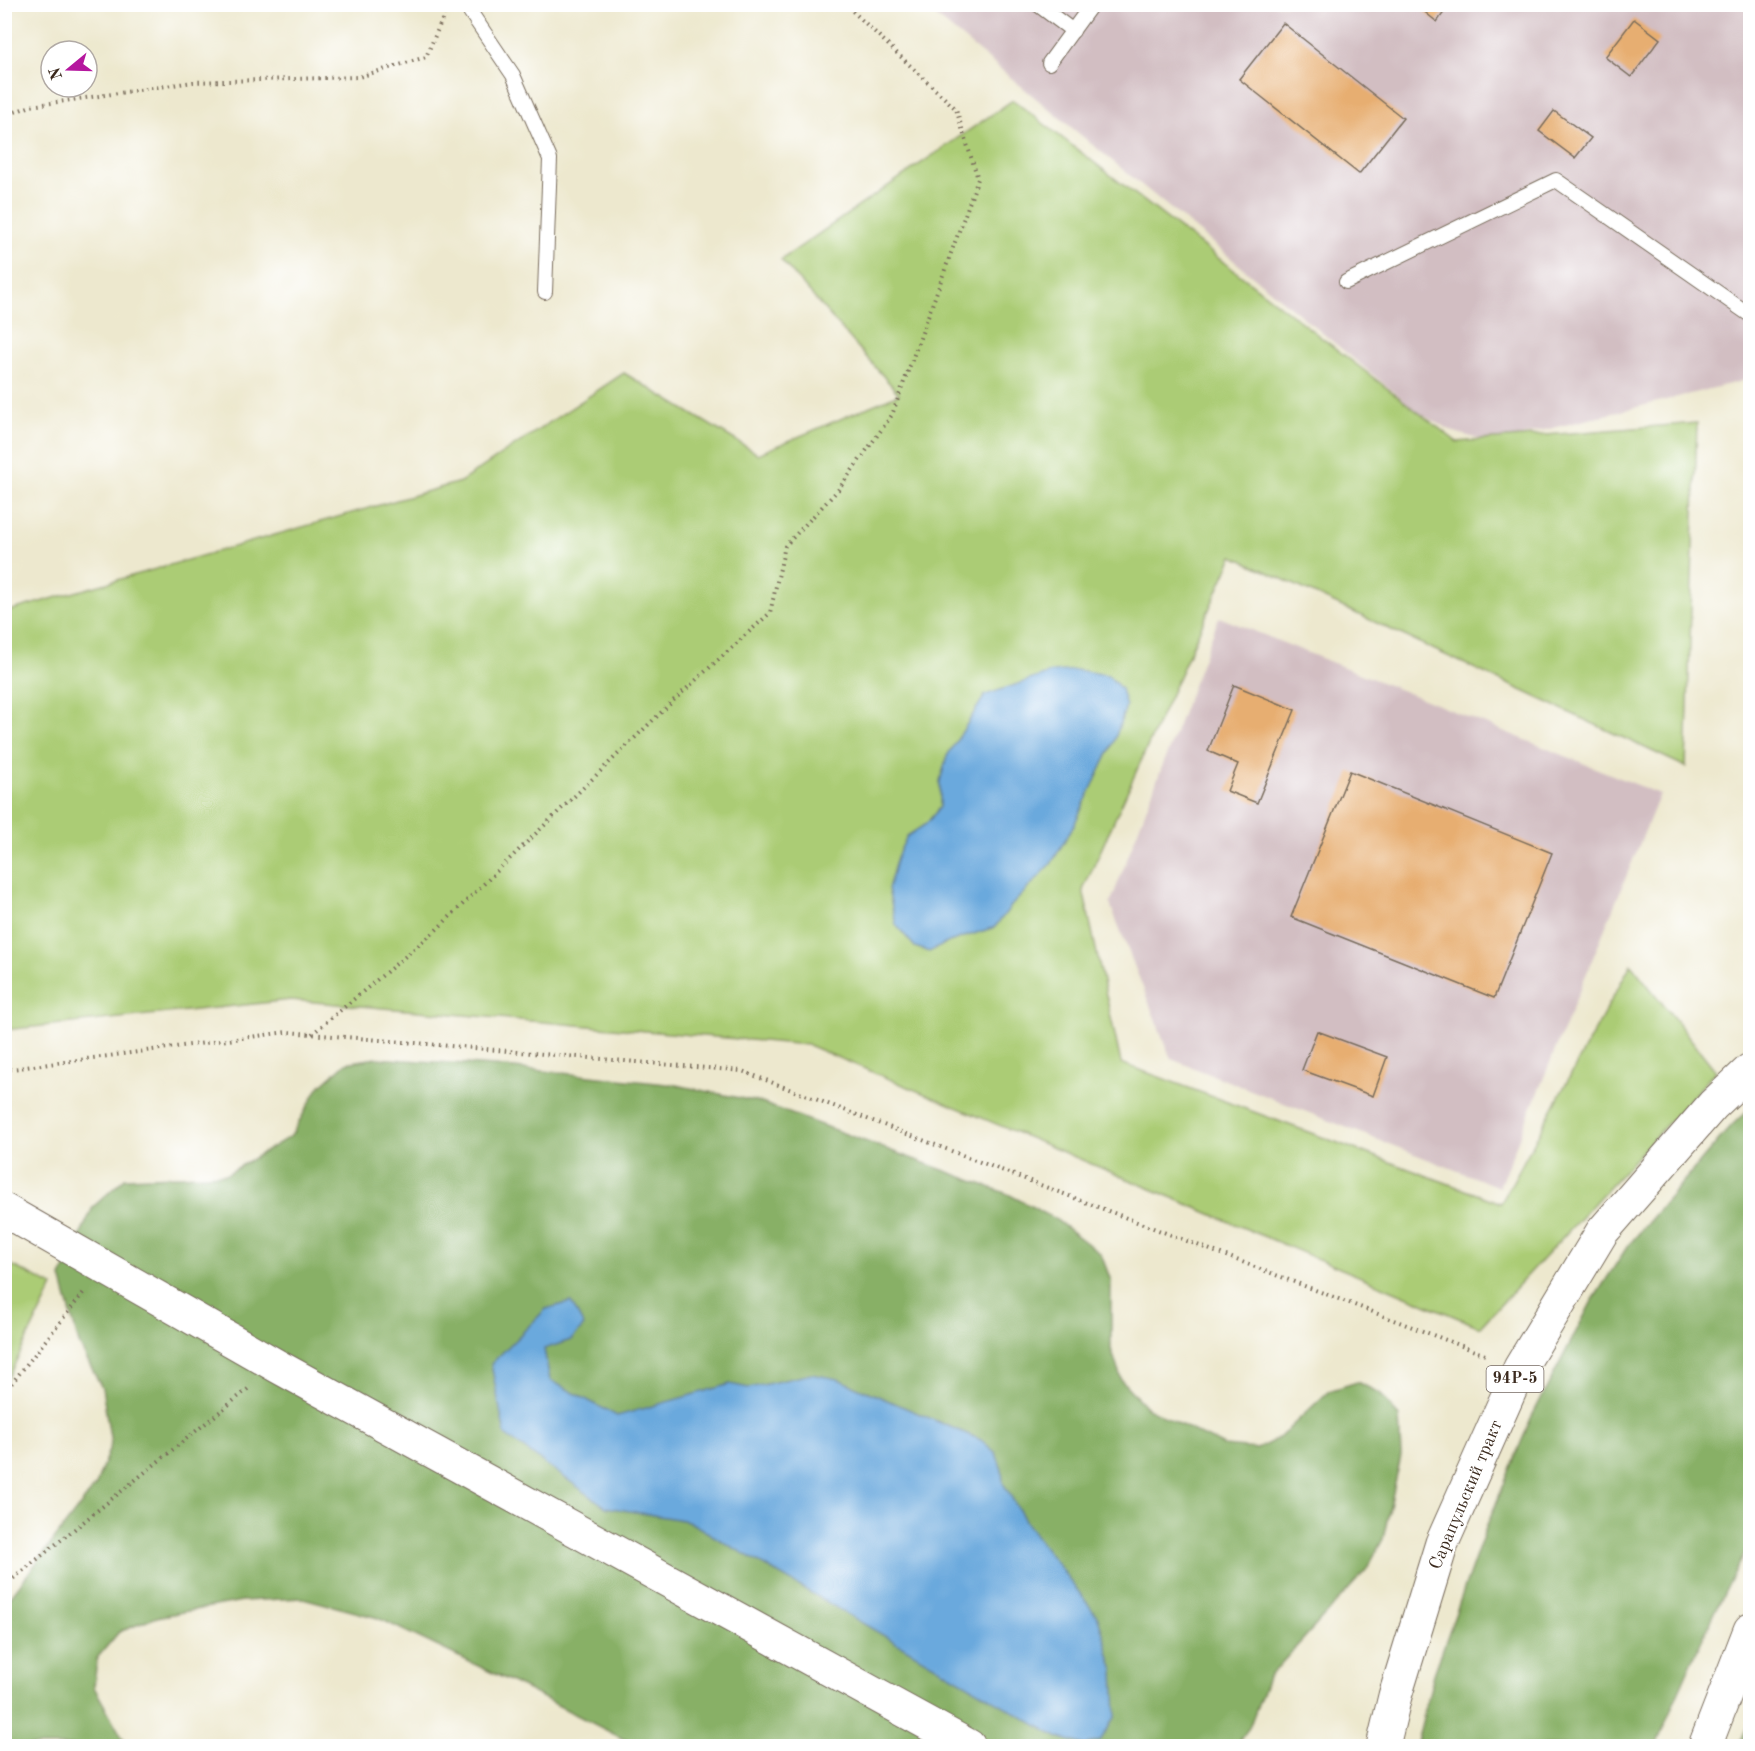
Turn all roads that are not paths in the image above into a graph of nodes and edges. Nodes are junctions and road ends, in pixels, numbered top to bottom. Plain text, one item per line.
1 (465, 4) edge
2 (1037, 4) edge
3 (1092, 4) edge
4 (1073, 31) junction
5 (1049, 63) dead end
6 (1346, 282) dead end
7 (545, 292) dead end
8 (1750, 315) edge
9 (1750, 1070) edge
10 (4, 1210) edge
11 (1750, 1630) edge
12 (969, 1746) edge
13 (1383, 1746) edge
14 (1705, 1746) edge

1 - 7 lane
2 - 4 lane
3 - 4 lane
4 - 5 lane
6 - 8 lane
9 - 13 street, Сарапульский тракт / 94Р-5
10 - 12 street
11 - 14 street

